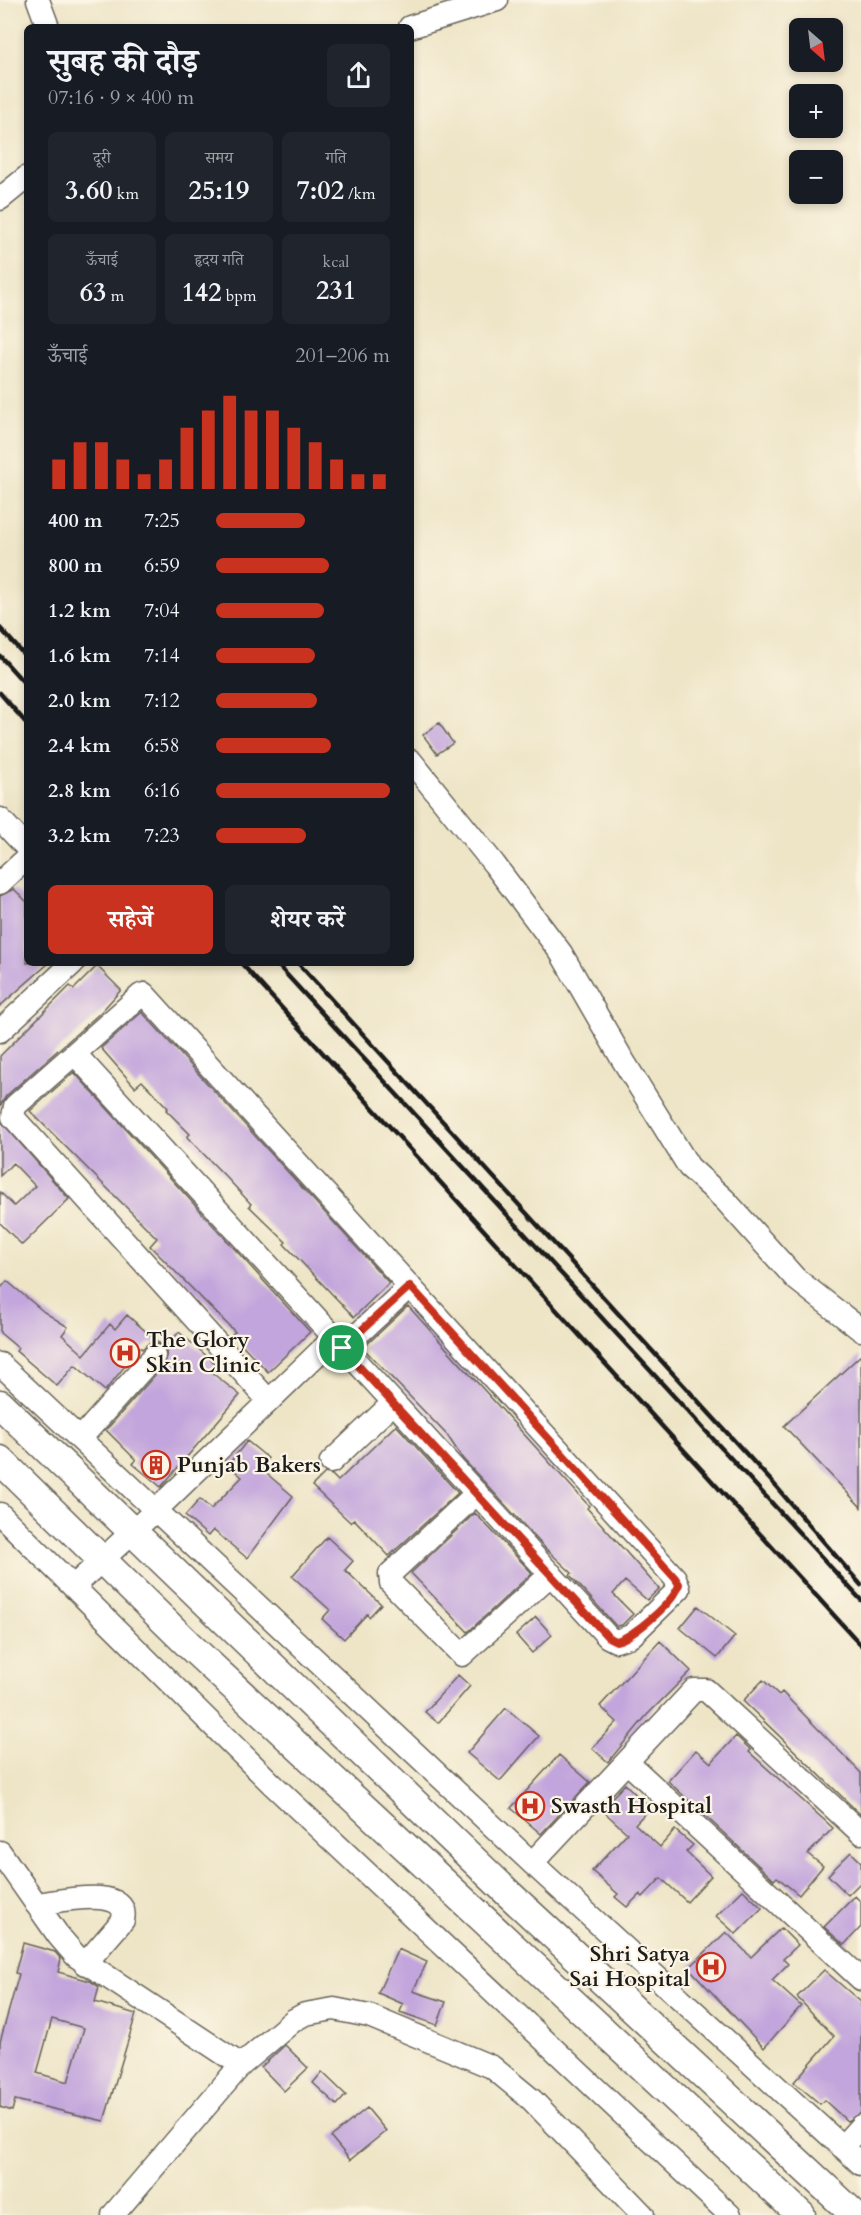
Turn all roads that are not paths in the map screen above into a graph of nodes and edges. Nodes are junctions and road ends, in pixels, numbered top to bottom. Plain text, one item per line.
1 (38, 0) edge
2 (497, 0) edge
3 (47, 24) edge
4 (414, 26) edge
5 (24, 179) edge
6 (0, 199) edge
7 (414, 765) edge
8 (0, 819) edge
9 (24, 845) edge
10 (24, 861) edge
11 (0, 883) edge
12 (70, 966) edge
13 (0, 1031) edge
14 (75, 1054) junction
15 (410, 1286) junction
16 (859, 1326) edge
17 (338, 1343) junction
18 (154, 1356) dead end
19 (0, 1364) edge
20 (269, 1401) junction
21 (393, 1403) junction
22 (0, 1404) edge
23 (80, 1439) junction
24 (0, 1460) edge
25 (331, 1462) dead end
26 (477, 1494) junction
27 (156, 1510) junction
28 (2, 1519) edge
29 (131, 1531) junction
30 (102, 1559) junction
31 (551, 1574) junction
32 (74, 1586) junction
33 (627, 1762) junction
34 (861, 1833) edge
35 (532, 1863) junction
36 (3, 1867) edge
37 (36, 1904) junction
38 (85, 1964) junction
39 (861, 1979) edge
40 (241, 2065) junction
41 (861, 2126) edge
42 (842, 2147) junction
43 (861, 2164) edge
44 (113, 2215) edge
45 (643, 2215) edge
46 (730, 2215) edge
47 (801, 2215) edge
48 (855, 2215) edge

1 - 3 street
2 - 4 street
5 - 6 street
7 - 16 street
8 - 9 street
10 - 11 street
12 - 13 street
14 - 15 street
14 - 17 street
14 - 20 street
15 - 17 street
15 - 31 street
17 - 20 street
17 - 21 street
18 - 23 street
19 - 23 street
20 - 27 street
21 - 25 street
21 - 26 street
22 - 29 main road
23 - 27 street
24 - 30 main road
26 - 31 street
26 - 31 street
27 - 29 street
27 - 35 street
28 - 32 street
29 - 30 street
29 - 48 main road
30 - 32 street
30 - 47 main road
32 - 46 street
33 - 34 street
33 - 35 street
33 - 39 street
35 - 42 street
36 - 37 street
37 - 38 street
37 - 38 street
38 - 40 street
40 - 44 street
40 - 45 street
41 - 42 street
42 - 43 street

